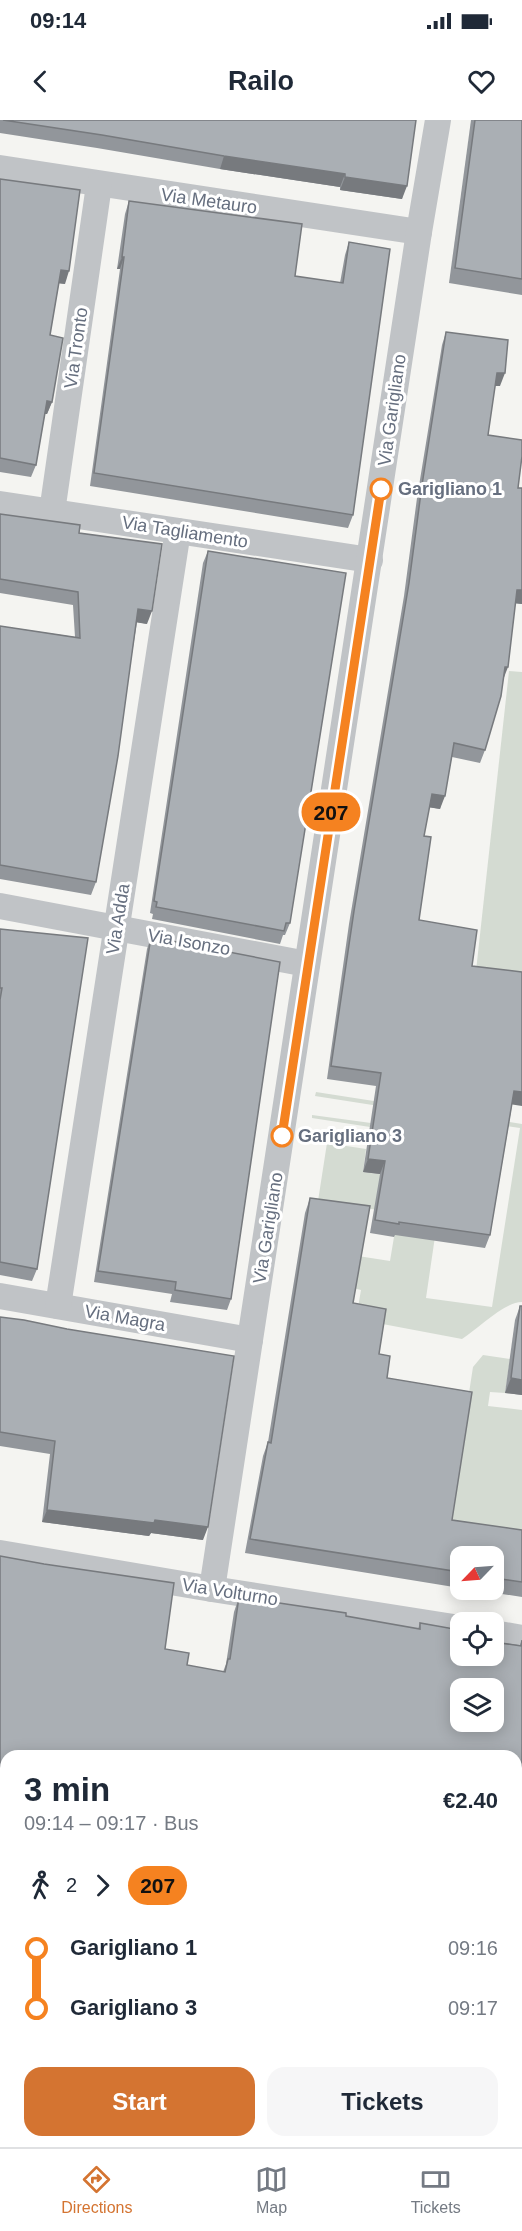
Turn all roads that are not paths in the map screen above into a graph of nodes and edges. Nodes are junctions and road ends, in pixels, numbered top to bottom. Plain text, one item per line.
1 (438, 120) edge
2 (0, 168) edge
3 (99, 185) junction
4 (419, 232) junction
5 (0, 504) edge
6 (52, 512) junction
7 (178, 531) junction
8 (370, 560) junction
9 (0, 906) edge
10 (117, 929) junction
11 (307, 964) junction
12 (0, 1296) edge
13 (58, 1306) junction
14 (250, 1340) junction
15 (0, 1553) edge
16 (212, 1589) junction
17 (450, 1626) edge
18 (504, 1635) edge
19 (522, 1638) edge

1 - 4 street, Via Garigliano
2 - 3 street, Via Metauro
3 - 4 street, Via Metauro
3 - 6 street, Via Tronto
4 - 8 street, Via Garigliano
5 - 6 street, Via Tagliamento
6 - 7 street, Via Tagliamento
7 - 8 street, Via Tagliamento
7 - 10 street, Via Adda
8 - 11 street, Via Garigliano
9 - 10 street, Via Isonzo
10 - 11 street, Via Isonzo
10 - 13 street, Via Adda
11 - 14 street, Via Garigliano
12 - 13 street, Via Magra
13 - 14 street, Via Magra
14 - 16 street, Via Garigliano
15 - 16 street, Via Volturno
16 - 17 street, Via Volturno
18 - 19 street

